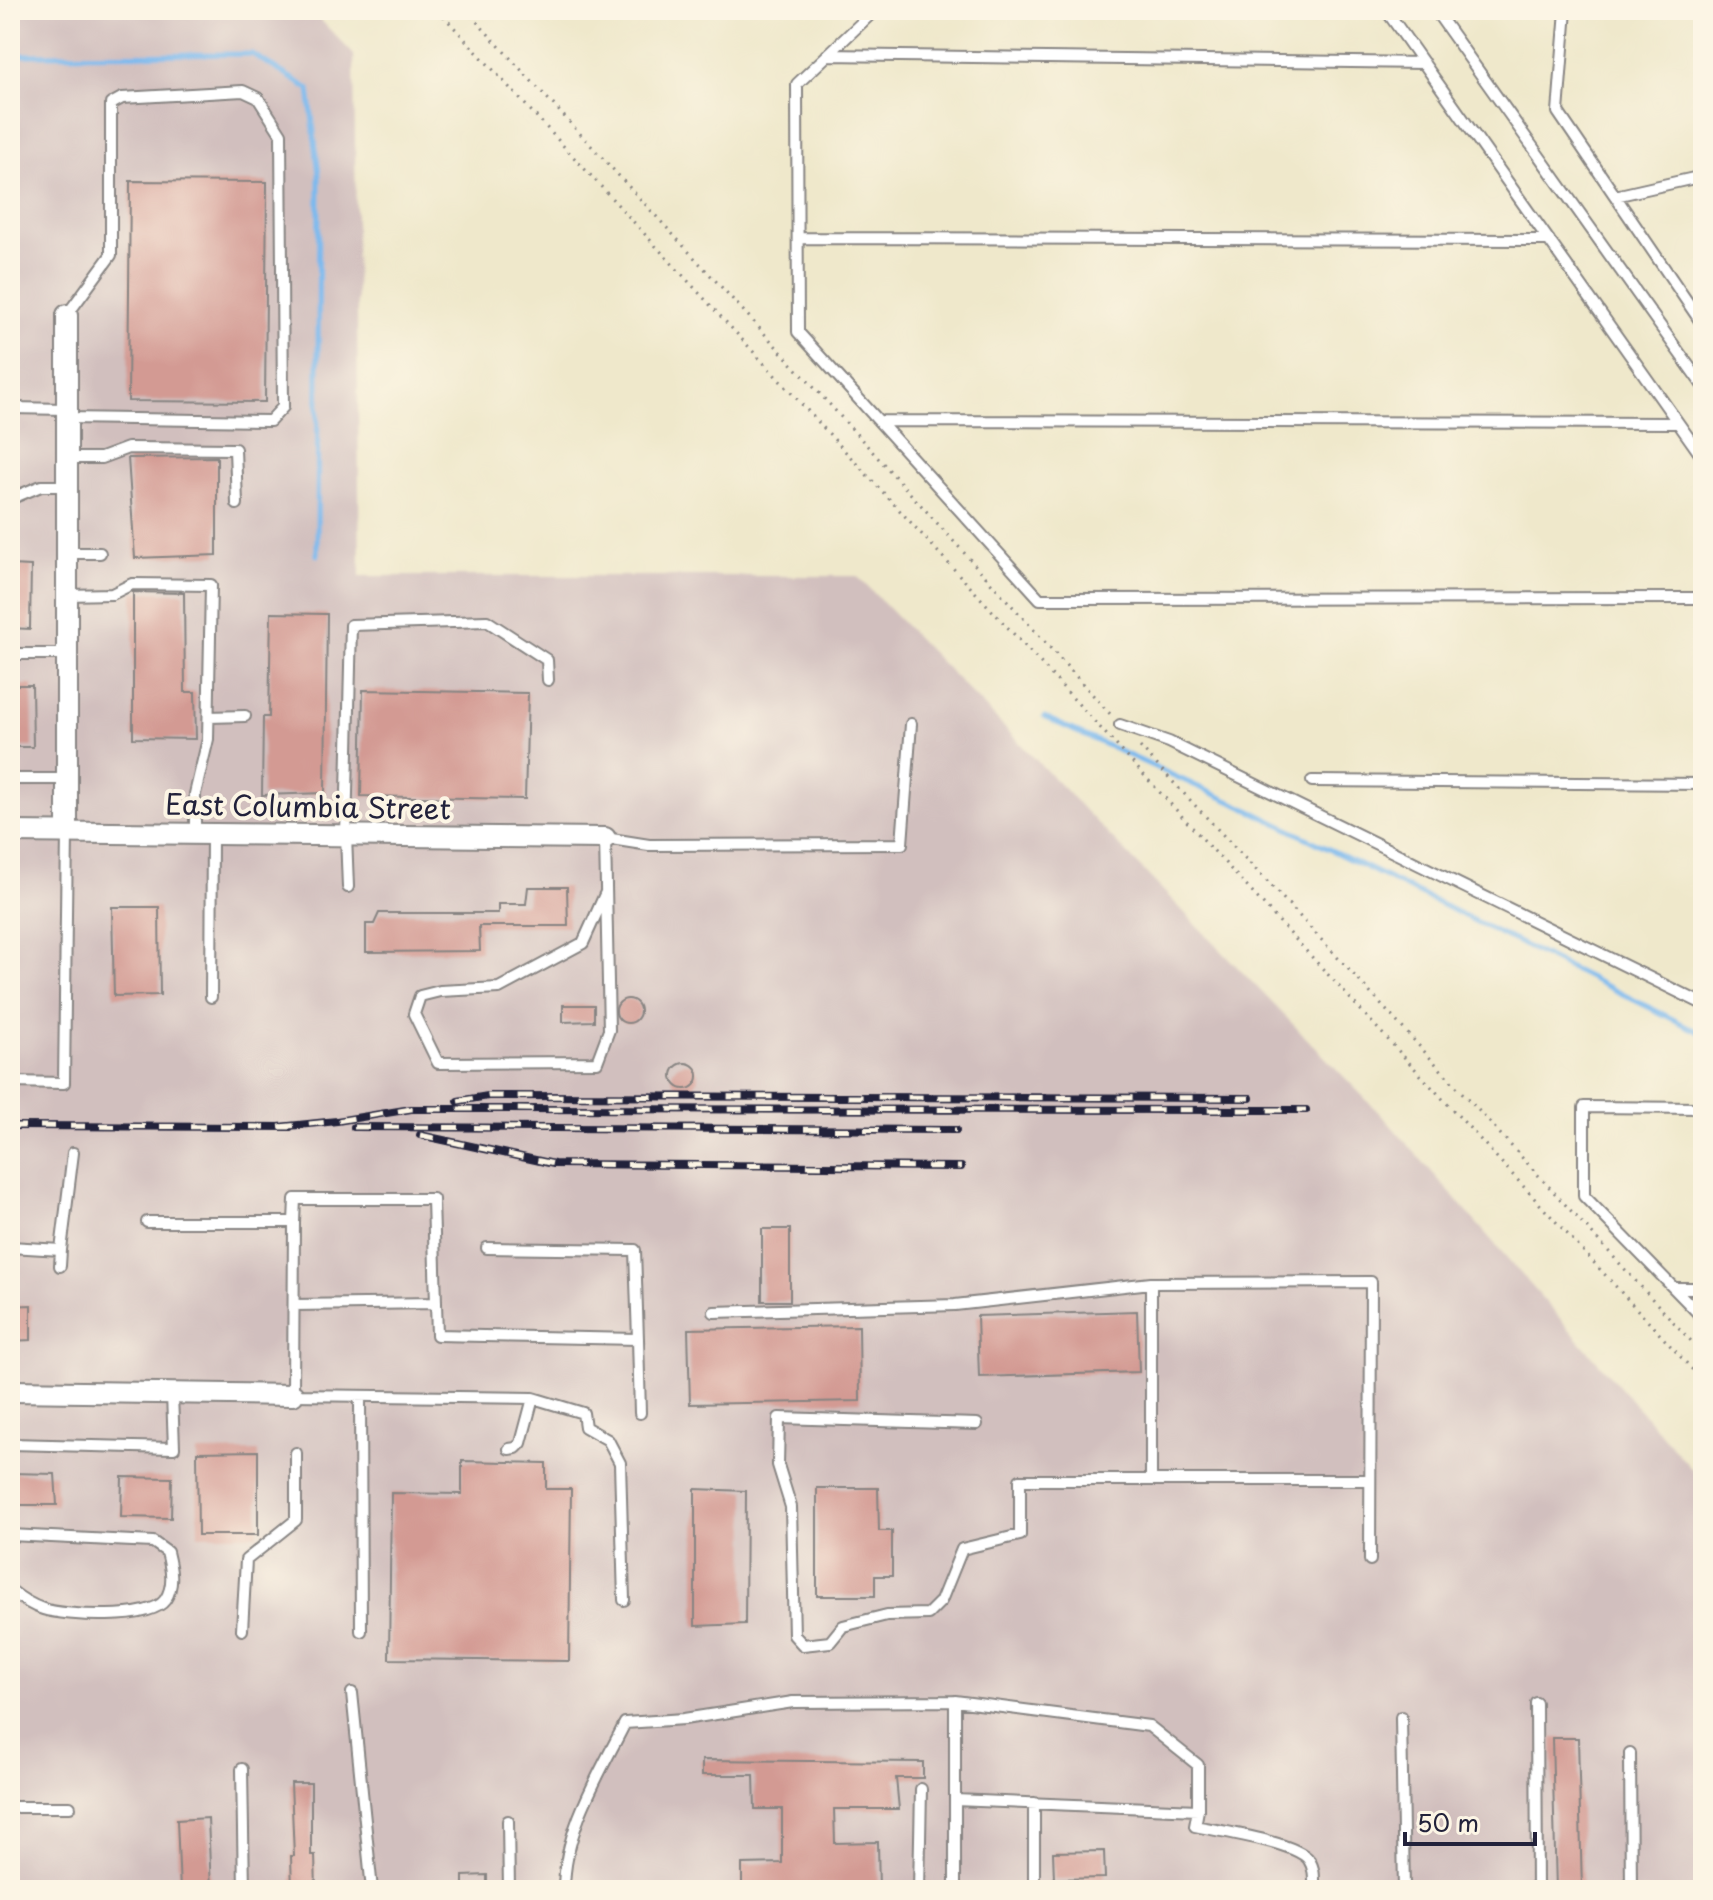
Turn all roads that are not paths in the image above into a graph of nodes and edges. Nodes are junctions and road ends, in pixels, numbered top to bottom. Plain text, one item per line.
1 (875, 10) edge
2 (1386, 10) edge
3 (1435, 10) edge
4 (1566, 10) edge
5 (827, 55) junction
6 (1424, 63) junction
7 (1703, 176) edge
8 (1615, 196) junction
9 (798, 238) junction
10 (1549, 240) junction
11 (67, 315) joint
12 (1703, 325) edge
13 (1703, 386) edge
14 (10, 408) edge
15 (67, 414) junction
16 (879, 421) junction
17 (1678, 423) junction
18 (67, 458) junction
19 (1703, 458) edge
20 (67, 486) junction
21 (10, 496) edge
22 (237, 504) dead end
23 (67, 553) junction
24 (100, 553) dead end
25 (67, 595) junction
26 (1703, 598) edge
27 (10, 654) edge
28 (67, 654) junction
29 (548, 680) dead end
30 (245, 716) dead end
31 (209, 717) junction
32 (911, 724) dead end
33 (1120, 725) road end
34 (10, 779) edge
35 (67, 779) junction
36 (1312, 781) dead end
37 (1703, 784) edge
38 (10, 832) edge
39 (67, 832) junction
40 (204, 834) junction
41 (346, 835) junction
42 (605, 838) junction
43 (348, 887) dead end
44 (606, 892) junction
45 (211, 997) dead end
46 (1703, 1004) edge
47 (10, 1082) edge
48 (1703, 1108) edge
49 (73, 1153) dead end
50 (147, 1222) dead end
51 (294, 1222) junction
52 (10, 1247) edge
53 (487, 1248) dead end
54 (61, 1250) junction
55 (60, 1266) dead end
56 (1151, 1283) junction
57 (1674, 1288) junction
58 (1703, 1288) edge
59 (436, 1303) junction
60 (294, 1305) junction
61 (714, 1312) dead end
62 (1703, 1318) edge
63 (638, 1339) junction
64 (10, 1391) edge
65 (172, 1394) junction
66 (293, 1395) junction
67 (360, 1396) junction
68 (533, 1398) junction
69 (640, 1413) dead end
70 (977, 1424) dead end
71 (10, 1444) edge
72 (509, 1449) dead end
73 (296, 1453) dead end
74 (1151, 1480) junction
75 (1370, 1480) junction
76 (10, 1535) edge
77 (1370, 1560) dead end
78 (10, 1590) edge
79 (624, 1600) dead end
80 (242, 1630) dead end
81 (361, 1631) dead end
82 (352, 1693) dead end
83 (955, 1701) junction
84 (1536, 1703) dead end
85 (1401, 1717) dead end
86 (1630, 1753) dead end
87 (242, 1769) dead end
88 (921, 1789) dead end
89 (955, 1800) junction
90 (1034, 1803) junction
91 (10, 1807) edge
92 (70, 1807) dead end
93 (1198, 1810) junction
94 (508, 1821) dead end
95 (244, 1890) edge
96 (372, 1890) edge
97 (509, 1890) edge
98 (564, 1890) edge
99 (919, 1890) edge
100 (955, 1890) edge
101 (1034, 1890) edge
102 (1314, 1890) edge
103 (1404, 1890) edge
104 (1537, 1890) edge
105 (1631, 1890) edge

1 - 5 lane
2 - 6 lane
3 - 13 lane
4 - 8 lane
5 - 6 lane
5 - 9 lane
6 - 10 lane
7 - 8 lane
8 - 12 lane
9 - 10 lane
9 - 16 lane
10 - 17 lane
11 - 15 street
11 - 15 lane
14 - 15 lane
15 - 18 street
16 - 17 lane
16 - 26 lane
17 - 19 lane
18 - 20 street
18 - 22 lane
20 - 21 lane
20 - 23 street
23 - 24 lane
23 - 25 street
25 - 28 street
25 - 31 lane
27 - 28 lane
28 - 35 street
29 - 41 lane
30 - 31 lane
31 - 40 lane
32 - 42 lane
33 - 46 lane
34 - 35 lane
35 - 39 street
36 - 37 lane
38 - 39 street, East Columbia Street
39 - 40 street, East Columbia Street
39 - 47 lane
40 - 41 street, East Columbia Street
40 - 45 lane
41 - 42 street, East Columbia Street
41 - 43 lane
42 - 44 lane
44 - 44 lane
48 - 57 lane
49 - 54 lane
50 - 51 lane
51 - 59 lane
51 - 60 lane
52 - 54 lane
53 - 63 lane
54 - 55 lane
56 - 61 lane
56 - 74 lane
56 - 75 lane
57 - 58 lane
57 - 62 lane
59 - 60 lane
59 - 63 lane
60 - 66 lane
63 - 69 lane
64 - 65 street
65 - 66 street
65 - 71 lane
66 - 67 lane
67 - 68 lane
67 - 81 lane
68 - 72 lane
68 - 79 lane
70 - 74 lane
73 - 80 lane
74 - 75 lane
75 - 77 lane
76 - 78 lane
82 - 96 lane
83 - 89 lane
83 - 93 lane
83 - 98 lane
84 - 104 lane
85 - 103 lane
86 - 105 lane
87 - 95 lane
88 - 99 lane
89 - 90 lane
89 - 100 lane
90 - 93 lane
90 - 101 lane
91 - 92 lane
93 - 102 lane
94 - 97 lane

